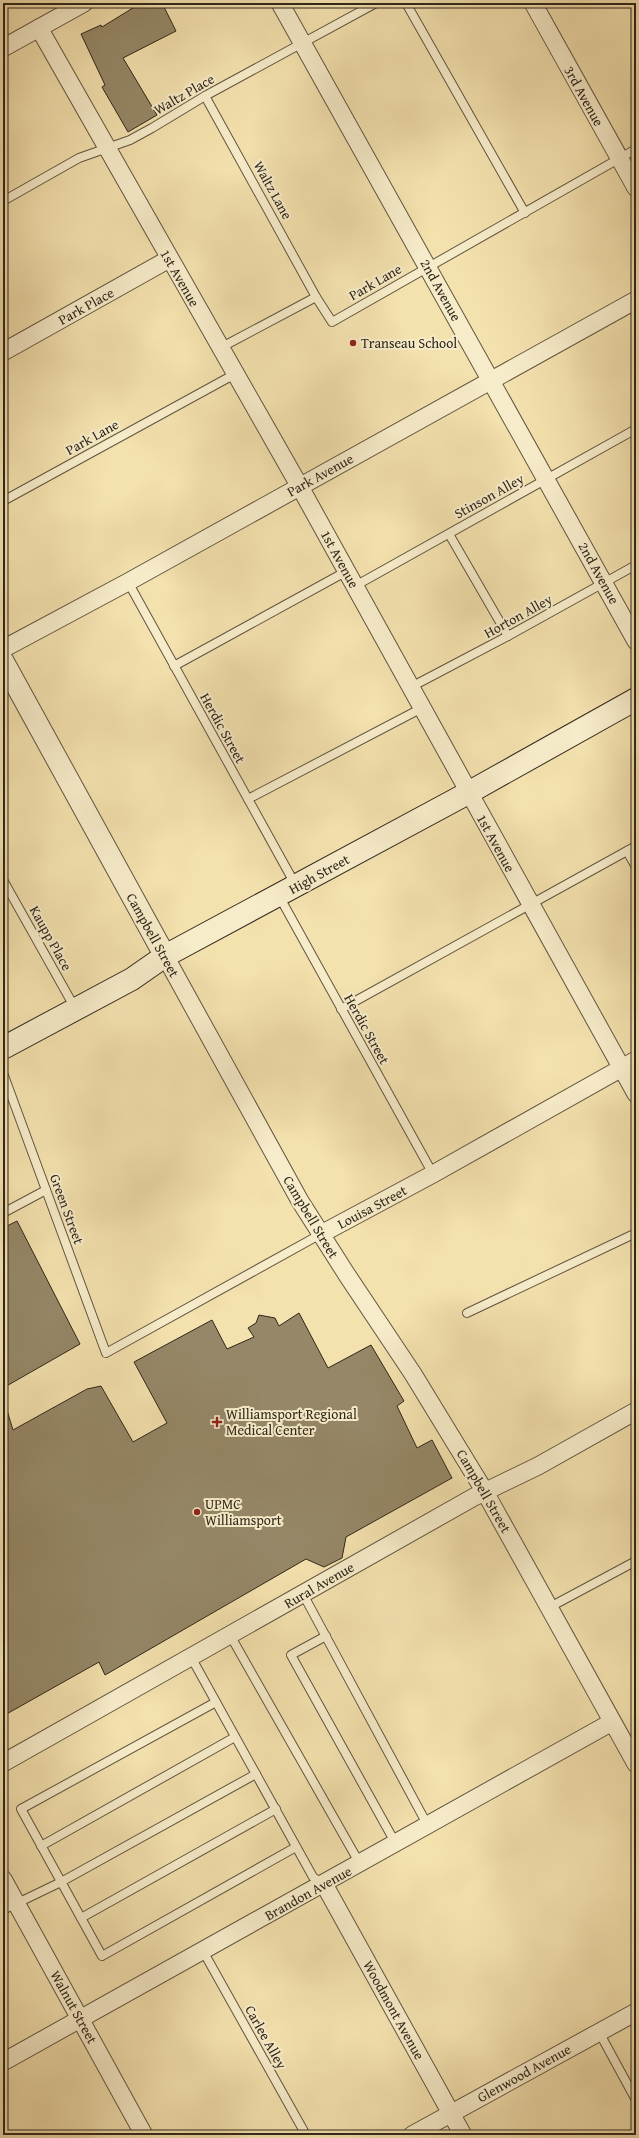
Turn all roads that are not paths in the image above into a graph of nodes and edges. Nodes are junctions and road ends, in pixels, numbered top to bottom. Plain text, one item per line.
1 (84, 3) edge
2 (280, 3) edge
3 (376, 3) edge
4 (406, 3) edge
5 (533, 3) edge
6 (39, 28) junction
7 (302, 43) junction
8 (3, 48) edge
9 (205, 96) junction
10 (107, 147) junction
11 (636, 149) edge
12 (620, 158) junction
13 (636, 188) edge
14 (3, 202) edge
15 (525, 212) junction
16 (169, 259) junction
17 (428, 266) junction
18 (316, 297) junction
19 (636, 300) edge
20 (220, 348) junction
21 (3, 352) edge
22 (235, 374) junction
23 (492, 380) junction
24 (636, 429) edge
25 (546, 480) junction
26 (300, 487) junction
27 (3, 501) edge
28 (449, 534) junction
29 (636, 564) edge
30 (347, 571) junction
31 (128, 582) junction
32 (604, 583) junction
33 (356, 586) junction
34 (508, 636) junction
35 (636, 641) edge
36 (3, 649) edge
37 (3, 661) edge
38 (174, 666) junction
39 (411, 687) junction
40 (636, 699) edge
41 (422, 708) junction
42 (468, 793) junction
43 (248, 799) junction
44 (636, 846) edge
45 (627, 851) junction
46 (636, 867) edge
47 (3, 880) edge
48 (288, 891) junction
49 (531, 905) junction
50 (165, 956) junction
51 (76, 1009) junction
52 (341, 1009) junction
53 (3, 1048) edge
54 (636, 1060) edge
55 (621, 1068) junction
56 (3, 1073) edge
57 (636, 1094) edge
58 (433, 1174) junction
59 (46, 1190) junction
60 (3, 1213) edge
61 (636, 1233) edge
62 (320, 1234) junction
63 (467, 1313) dead end
64 (106, 1353) joint
65 (636, 1411) edge
66 (485, 1492) junction
67 (636, 1561) edge
68 (303, 1594) junction
69 (550, 1607) junction
70 (230, 1635) junction
71 (326, 1636) junction
72 (191, 1657) junction
73 (216, 1702) junction
74 (612, 1722) junction
75 (235, 1737) junction
76 (3, 1763) edge
77 (636, 1764) edge
78 (256, 1774) junction
79 (276, 1810) junction
80 (428, 1826) junction
81 (396, 1844) junction
82 (41, 1846) junction
83 (296, 1847) junction
84 (360, 1864) junction
85 (3, 1879) edge
86 (61, 1882) junction
87 (324, 1884) junction
88 (10, 1906) edge
89 (81, 1918) junction
90 (203, 1951) junction
91 (636, 2012) edge
92 (81, 2019) junction
93 (599, 2032) junction
94 (3, 2062) edge
95 (636, 2100) edge
96 (451, 2113) junction
97 (144, 2135) edge
98 (306, 2135) edge
99 (412, 2135) edge
100 (463, 2135) edge

1 - 6 street
2 - 7 street, 2nd Avenue
3 - 7 lane, Waltz Place
4 - 15 lane
5 - 12 street, 3rd Avenue
6 - 8 street
6 - 10 street, 1st Avenue
7 - 9 lane, Waltz Place
7 - 17 street, 2nd Avenue
9 - 10 lane, Waltz Place
9 - 18 lane, Waltz Lane
10 - 14 lane, Waltz Place
10 - 16 street, 1st Avenue
11 - 12 lane, Park Lane
12 - 13 street, 3rd Avenue
12 - 15 lane, Park Lane
15 - 17 lane, Park Lane
16 - 20 street, 1st Avenue
16 - 21 street, Park Place
17 - 18 lane, Park Lane
17 - 23 street, 2nd Avenue
18 - 20 lane
19 - 23 street, Park Avenue
20 - 22 street, 1st Avenue
22 - 26 street, 1st Avenue
22 - 27 lane, Park Lane
23 - 25 street, 2nd Avenue
23 - 26 street, Park Avenue
24 - 25 lane, Stinson Alley
25 - 28 lane, Stinson Alley
25 - 32 street, 2nd Avenue
26 - 30 street, 1st Avenue
26 - 31 street, Park Avenue
28 - 33 lane, Stinson Alley
28 - 34 lane
29 - 32 lane, Horton Alley
30 - 33 street, 1st Avenue
30 - 38 lane
31 - 36 street, Park Avenue
31 - 38 lane, Herdic Street
32 - 34 lane, Horton Alley
32 - 35 street, 2nd Avenue
33 - 39 street, 1st Avenue
34 - 39 lane, Horton Alley
37 - 50 street, Campbell Street
38 - 43 lane, Herdic Street
39 - 41 street, 1st Avenue
40 - 42 main road, High Street
41 - 42 street, 1st Avenue
41 - 43 lane
42 - 48 main road, High Street
42 - 49 street, 1st Avenue
43 - 48 lane, Herdic Street
44 - 45 lane
45 - 46 lane
45 - 49 lane
47 - 51 lane, Kaupp Place
48 - 50 main road, High Street
48 - 52 lane, Herdic Street
49 - 52 lane
49 - 55 street, 1st Avenue
50 - 51 main road, High Street
50 - 62 street, Campbell Street
51 - 53 main road, High Street
52 - 58 lane, Herdic Street
54 - 55 street, Louisa Street
55 - 57 street, 1st Avenue
55 - 58 street, Louisa Street
56 - 59 lane, Green Street
58 - 62 street, Louisa Street
59 - 60 lane
59 - 64 lane, Green Street
61 - 63 lane
62 - 64 lane, Louisa Street
62 - 66 street, Campbell Street
65 - 66 street, Rural Avenue
66 - 68 street, Rural Avenue
66 - 69 street, Campbell Street
67 - 69 lane
68 - 70 street, Rural Avenue
68 - 71 lane
69 - 74 street, Campbell Street
70 - 72 street, Rural Avenue
70 - 84 lane
71 - 80 lane
71 - 81 lane
72 - 73 lane
72 - 76 street, Rural Avenue
73 - 75 lane
73 - 82 lane
74 - 77 street, Campbell Street
74 - 80 street, Brandon Avenue
75 - 78 lane
75 - 82 lane
78 - 79 lane
78 - 86 lane
79 - 83 lane
79 - 89 lane
80 - 81 street, Brandon Avenue
81 - 84 street, Brandon Avenue
82 - 86 lane
83 - 87 lane
83 - 89 lane
84 - 87 street, Brandon Avenue
85 - 88 street, Walnut Street
86 - 88 lane
86 - 89 lane
87 - 90 street, Brandon Avenue
87 - 96 street, Woodmont Avenue
88 - 92 street, Walnut Street
90 - 92 street, Brandon Avenue
90 - 98 lane, Carlee Alley
91 - 93 street, Glenwood Avenue
92 - 94 street, Brandon Avenue
92 - 97 street, Walnut Street
93 - 95 lane
93 - 96 street, Glenwood Avenue
96 - 99 street, Glenwood Avenue
96 - 100 street, Woodmont Avenue

